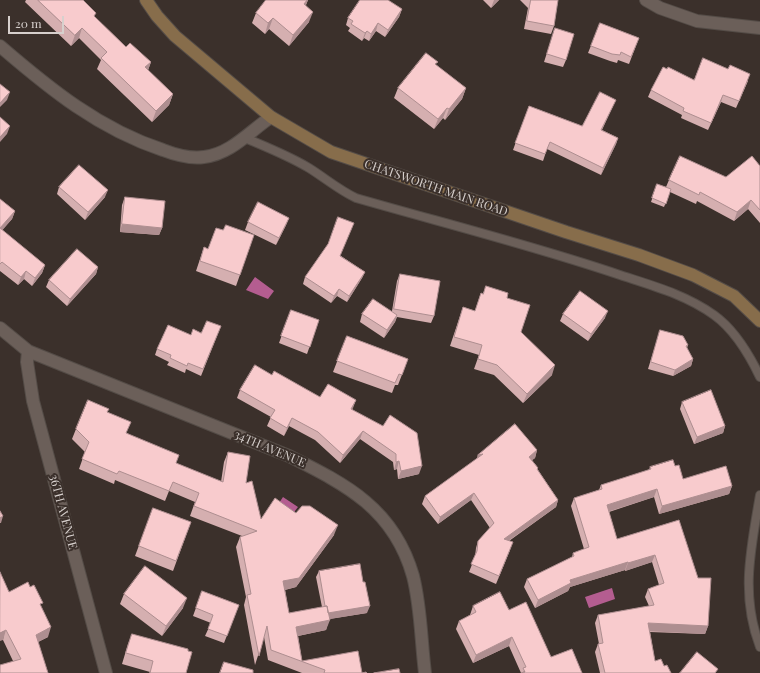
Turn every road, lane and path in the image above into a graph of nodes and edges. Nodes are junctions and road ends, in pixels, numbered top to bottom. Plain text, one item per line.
1 (146, 0) edge
2 (646, 0) edge
3 (760, 28) edge
4 (0, 46) edge
5 (272, 117) junction
6 (245, 138) junction
7 (760, 321) edge
8 (0, 328) edge
9 (28, 351) junction
10 (760, 377) edge
11 (760, 495) edge
12 (760, 647) edge
13 (106, 673) edge
14 (425, 673) edge

1 - 5 street, CHATSWORTH MAIN ROAD
2 - 3 street
4 - 6 street
5 - 6 street
5 - 7 street, CHATSWORTH MAIN ROAD
6 - 10 lane
8 - 9 street, 34TH AVENUE
9 - 13 street, 36TH AVENUE
9 - 14 street, 34TH AVENUE
11 - 12 lane

